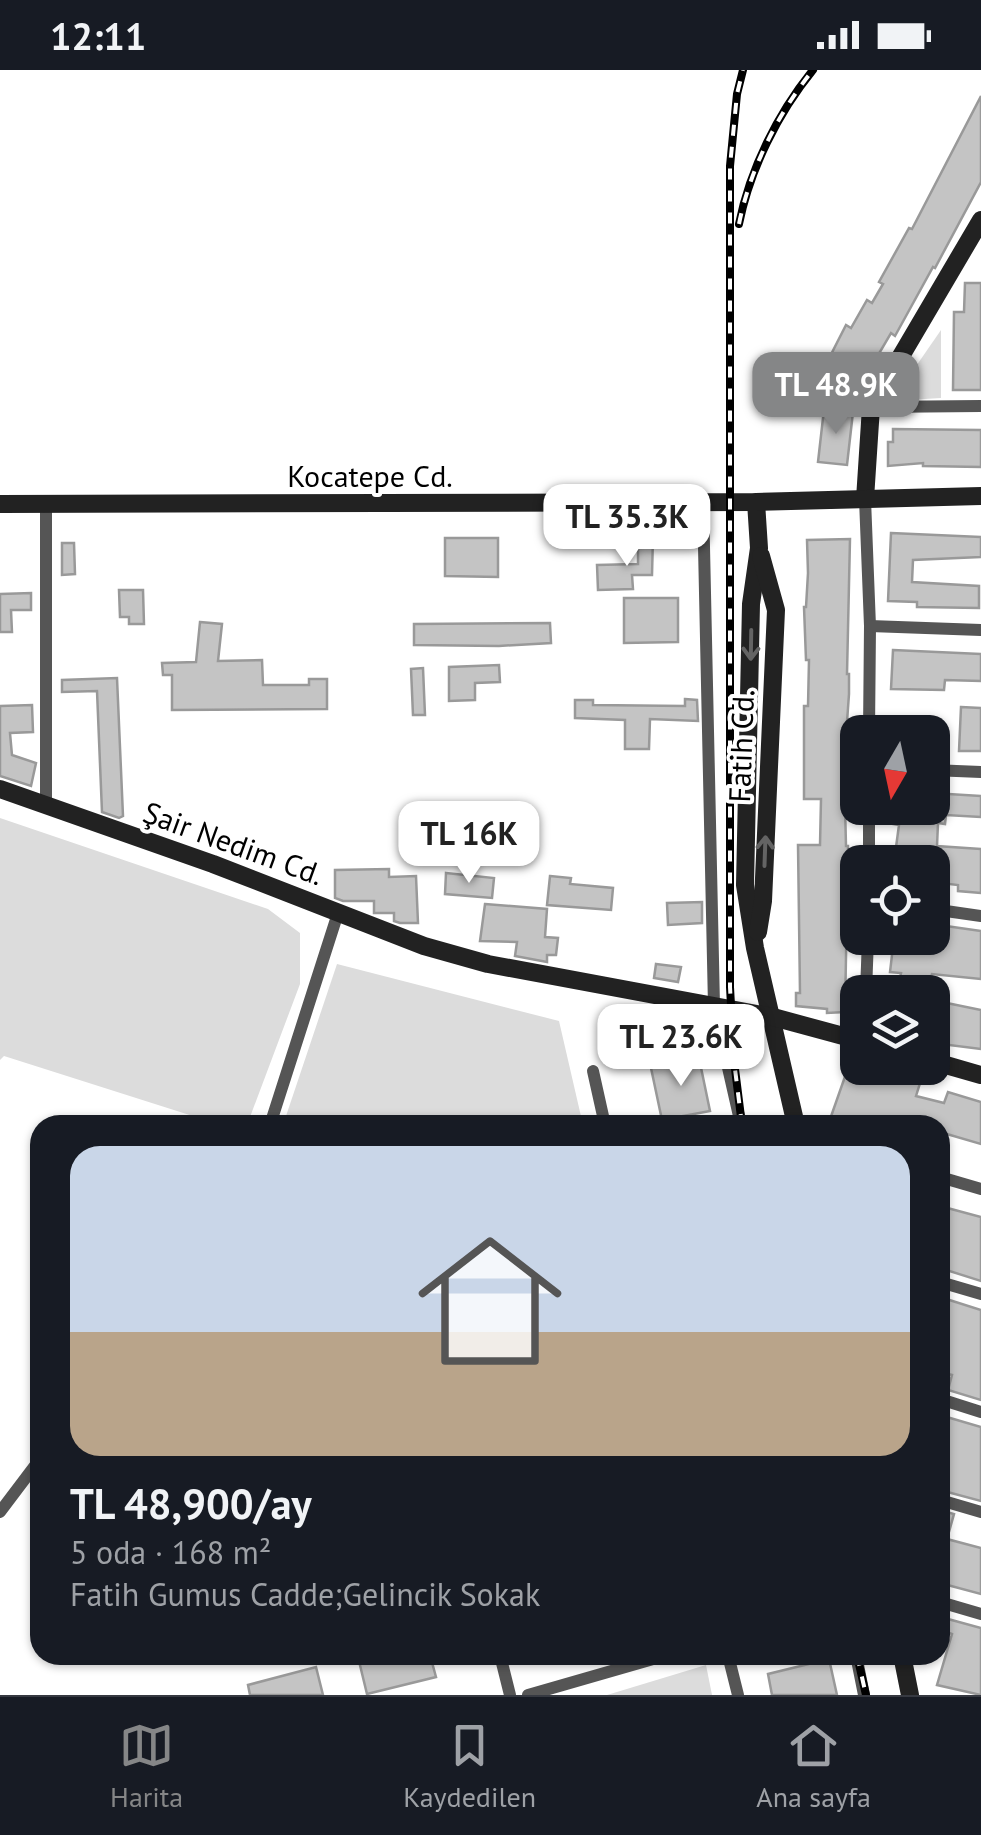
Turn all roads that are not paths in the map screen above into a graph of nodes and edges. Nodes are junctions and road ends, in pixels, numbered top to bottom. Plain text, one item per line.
1 (981, 220) edge
2 (973, 250) edge
3 (981, 406) edge
4 (872, 407) junction
5 (981, 496) edge
6 (865, 499) junction
7 (703, 501) junction
8 (756, 502) junction
9 (0, 504) edge
10 (46, 504) junction
11 (870, 626) junction
12 (981, 630) edge
13 (869, 715) edge
14 (950, 771) edge
15 (981, 772) edge
16 (0, 789) edge
17 (46, 805) junction
18 (338, 912) junction
19 (950, 912) edge
20 (981, 916) edge
21 (714, 1006) junction
22 (773, 1018) junction
23 (840, 1035) edge
24 (950, 1066) edge
25 (593, 1072) dead end
26 (981, 1075) edge
27 (273, 1115) edge
28 (603, 1115) edge
29 (739, 1115) edge
30 (794, 1115) edge
31 (950, 1180) edge
32 (981, 1189) edge
33 (950, 1285) edge
34 (981, 1294) edge
35 (950, 1402) edge
36 (981, 1412) edge
37 (30, 1473) edge
38 (950, 1503) edge
39 (0, 1512) edge
40 (981, 1512) edge
41 (950, 1605) edge
42 (981, 1614) edge
43 (502, 1665) edge
44 (603, 1665) edge
45 (730, 1665) edge
46 (858, 1665) edge
47 (904, 1665) edge
48 (510, 1695) edge
49 (528, 1695) edge
50 (738, 1695) edge
51 (864, 1695) edge
52 (910, 1695) edge

1 - 2 street
2 - 4 street
3 - 4 street
4 - 6 street
5 - 6 street, Kocatepe Cd.
6 - 8 street, Kocatepe Cd.
6 - 11 street
7 - 8 street, Kocatepe Cd.
7 - 10 street, Kocatepe Cd.
7 - 21 street
8 - 22 street, Fatih Cd.
9 - 10 street, Kocatepe Cd.
10 - 17 street
11 - 12 street
11 - 13 street
14 - 15 street
16 - 17 street, Şair Nedim Cd.
17 - 18 street, Şair Nedim Cd.
18 - 21 street, Şair Nedim Cd.
18 - 27 street
19 - 20 street
21 - 22 street, Şair Nedim Cd.
21 - 29 street
22 - 23 street, Şair Nedim Cd.
22 - 30 street, Fatih Cd.
24 - 26 street
25 - 28 street
31 - 32 street
33 - 34 street
35 - 36 street
37 - 39 street
38 - 40 street
41 - 42 street
43 - 48 street
44 - 49 street
45 - 50 street
46 - 51 street
47 - 52 street

